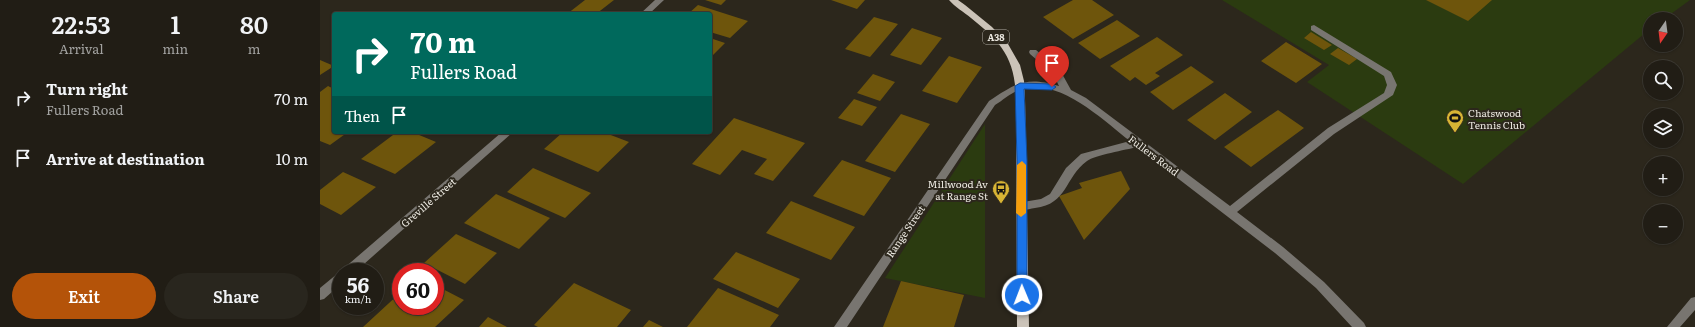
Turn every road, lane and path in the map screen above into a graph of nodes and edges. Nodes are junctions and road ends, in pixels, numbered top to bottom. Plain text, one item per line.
1 (660, 0) edge
2 (953, 0) edge
3 (646, 12) edge
4 (1314, 28) dead end
5 (1033, 52) dead end
6 (1020, 86) junction
7 (1066, 90) junction
8 (506, 134) edge
9 (1138, 143) junction
10 (1021, 206) junction
11 (1230, 212) junction
12 (357, 263) edge
13 (332, 285) edge
14 (320, 295) edge
15 (1695, 302) edge
16 (840, 327) edge
17 (1023, 327) edge
18 (1360, 327) edge
19 (1673, 327) edge

1 - 3 street
2 - 6 main road, A38
4 - 11 street
5 - 7 street
6 - 7 street, Fullers Road
6 - 10 main road, A38
6 - 16 street, Range Street
7 - 9 street, Fullers Road
8 - 12 street, Greville Street
9 - 10 street
9 - 11 street, Fullers Road
10 - 17 main road, A38
11 - 18 street, Fullers Road
13 - 14 street
15 - 19 street

